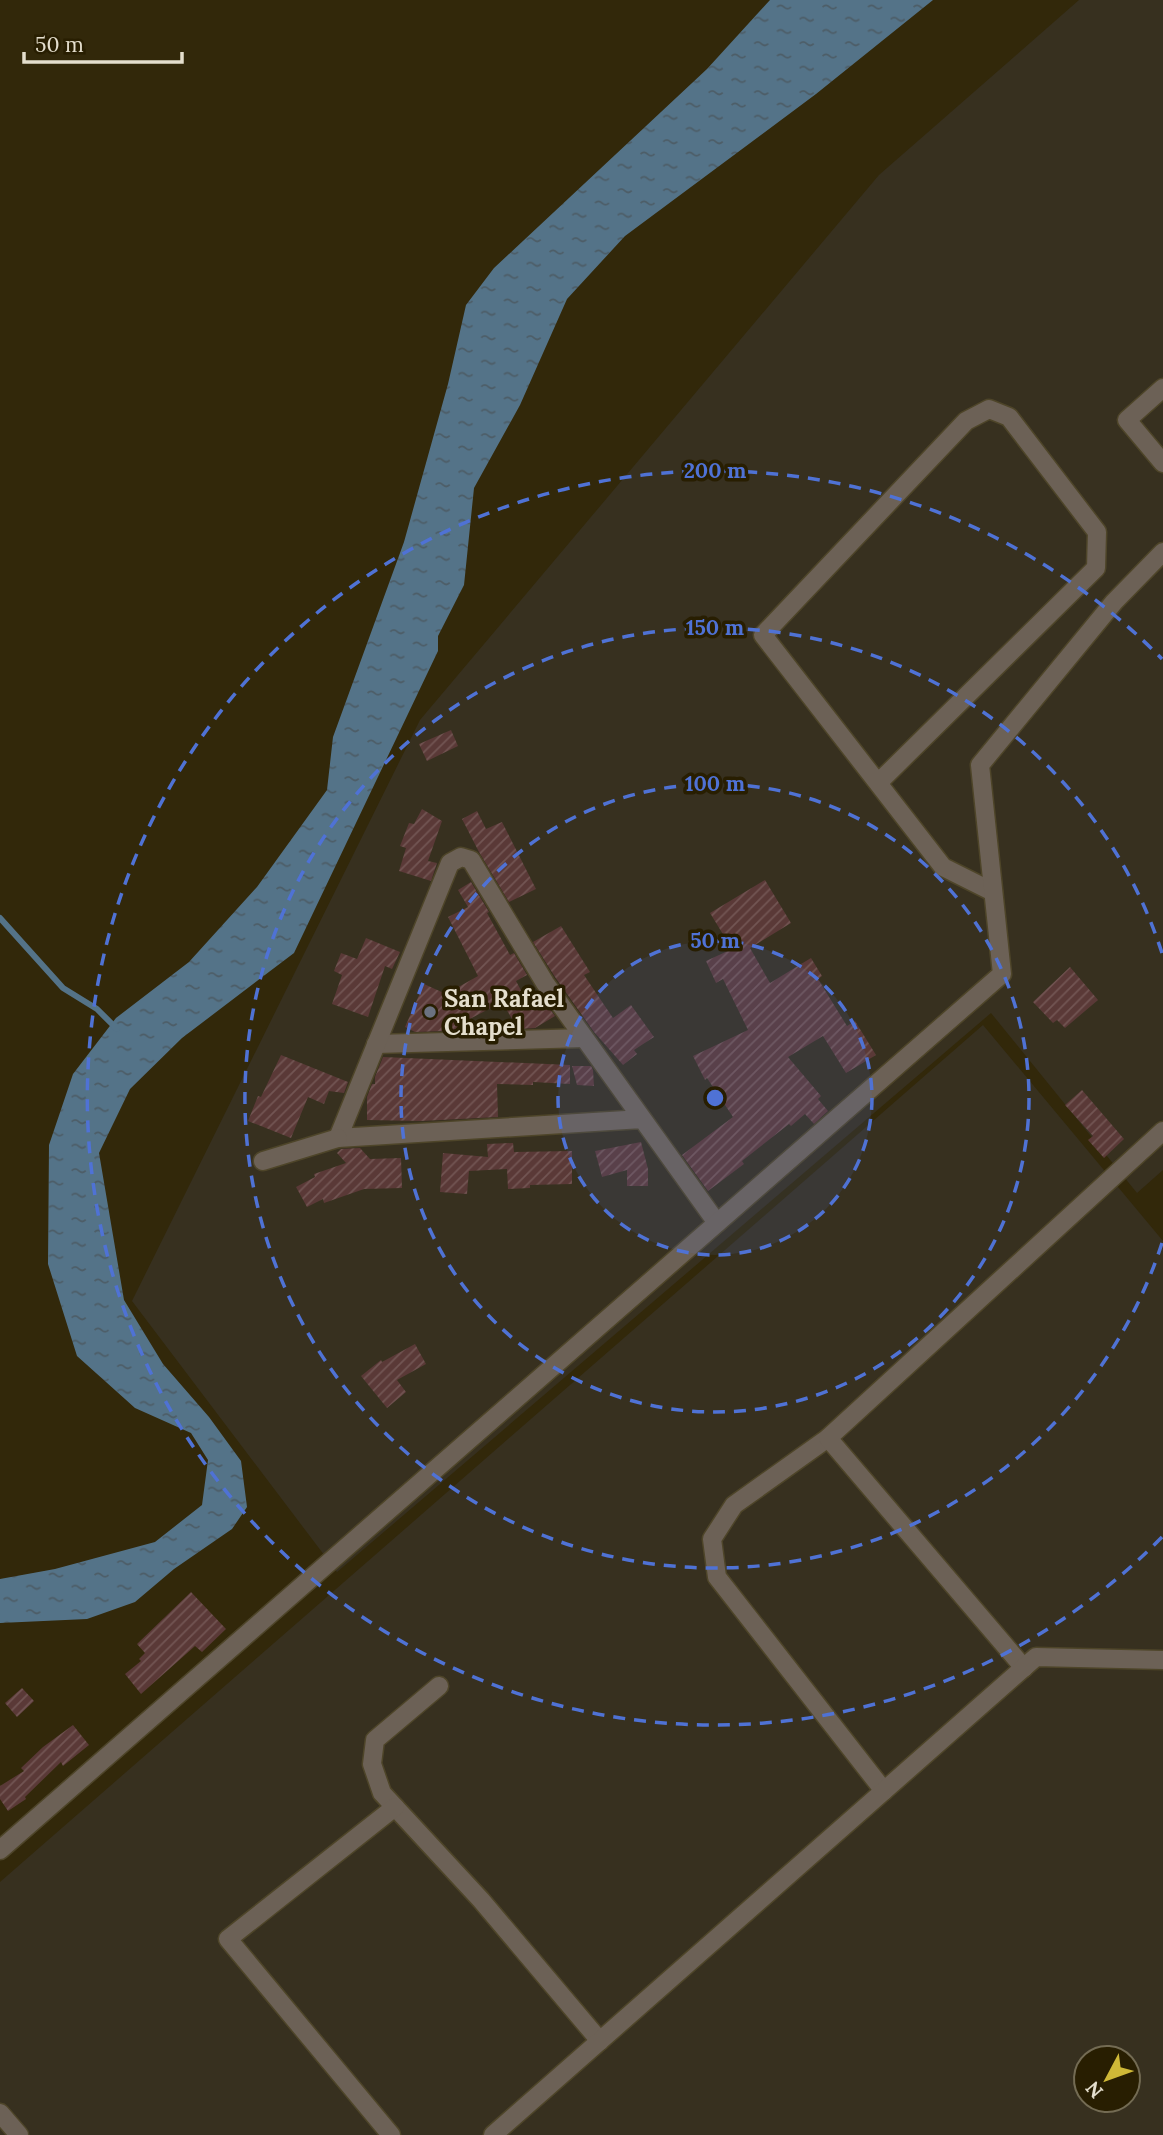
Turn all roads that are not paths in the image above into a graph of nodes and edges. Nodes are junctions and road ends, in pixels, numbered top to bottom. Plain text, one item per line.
1 (1163, 388) edge
2 (1163, 463) edge
3 (1163, 552) edge
4 (878, 783) junction
5 (993, 892) junction
6 (584, 1038) junction
7 (376, 1044) junction
8 (642, 1119) junction
9 (1163, 1131) edge
10 (338, 1138) junction
11 (263, 1161) dead end
12 (717, 1223) junction
13 (828, 1438) junction
14 (1163, 1660) edge
15 (1024, 1668) junction
16 (439, 1686) dead end
17 (884, 1791) junction
18 (395, 1807) junction
19 (0, 1850) edge
20 (600, 2041) junction
21 (0, 2113) edge
22 (19, 2135) edge
23 (391, 2135) edge
24 (493, 2135) edge

1 - 2 street
3 - 5 street
4 - 4 street
4 - 5 street
5 - 12 street
6 - 7 street
6 - 7 street
6 - 8 street
7 - 10 street
8 - 10 street
8 - 12 street
9 - 13 street
10 - 11 street
12 - 19 street
13 - 15 street
13 - 17 street
14 - 15 street
15 - 17 street
16 - 18 street
17 - 20 street
18 - 20 street
18 - 23 street
20 - 24 street
21 - 22 street

